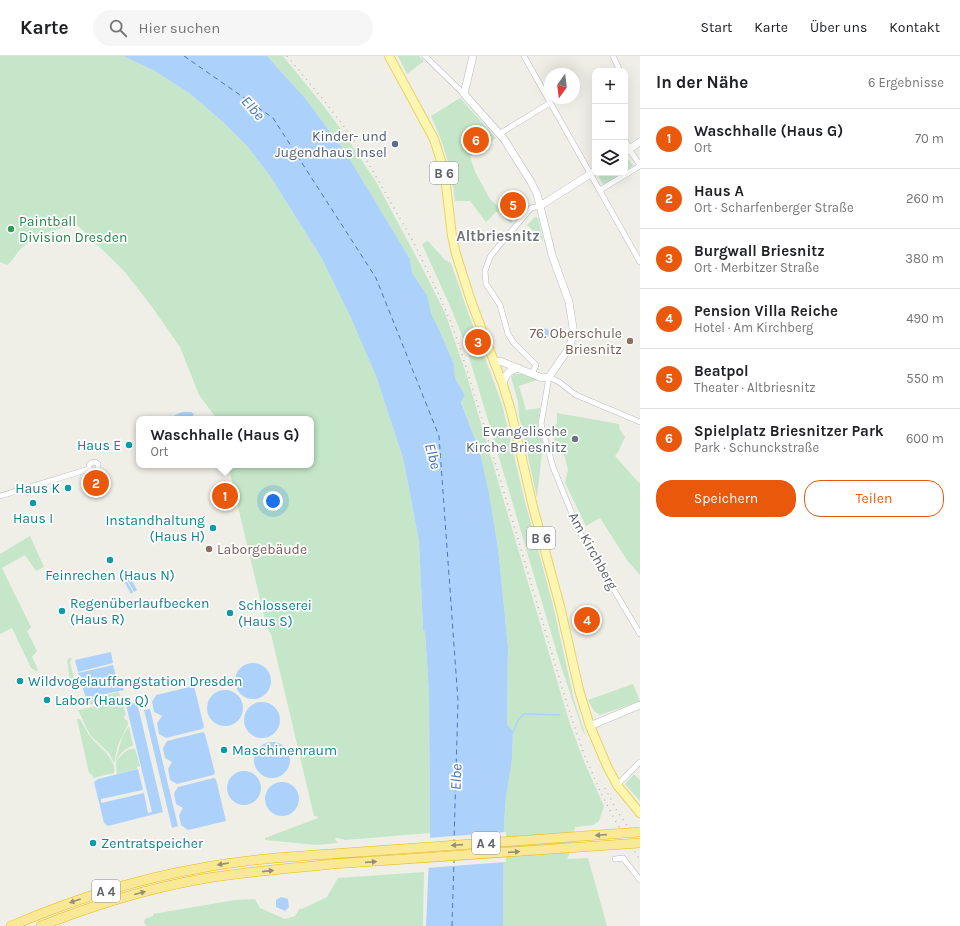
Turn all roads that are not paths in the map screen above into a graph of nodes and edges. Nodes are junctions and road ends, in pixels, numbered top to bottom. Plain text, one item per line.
1 (389, 56) edge
2 (425, 56) edge
3 (472, 56) edge
4 (524, 56) edge
5 (613, 56) edge
6 (619, 68) edge
7 (544, 92) edge
8 (464, 94) junction
9 (548, 104) edge
10 (551, 104) edge
11 (499, 134) junction
12 (640, 142) edge
13 (628, 149) edge
14 (628, 151) edge
15 (640, 165) edge
16 (592, 173) edge
17 (593, 176) edge
18 (600, 190) junction
19 (540, 206) junction
20 (640, 262) edge
21 (494, 362) junction
22 (519, 368) junction
23 (532, 374) junction
24 (549, 377) junction
25 (503, 385) junction
26 (640, 422) edge
27 (89, 469) dead end
28 (0, 496) edge
29 (640, 634) edge
30 (640, 705) edge
31 (590, 726) junction
32 (640, 762) edge
33 (617, 785) junction
34 (640, 813) edge
35 (640, 832) edge
36 (640, 843) edge
37 (615, 859) dead end
38 (640, 880) edge
39 (11, 926) edge
40 (41, 926) edge

1 - 21 main road, B 6
2 - 8 street
3 - 8 street
4 - 7 street
5 - 6 street
8 - 11 street
9 - 11 street
10 - 16 street
11 - 19 street
12 - 13 street
14 - 15 street
15 - 18 street
16 - 19 street
17 - 18 street
18 - 20 street
19 - 23 street
19 - 24 street
21 - 22 street
21 - 25 main road, B 6
22 - 23 street
22 - 25 street
23 - 24 street
24 - 26 street
24 - 29 street, Am Kirchberg
25 - 31 main road, B 6
27 - 28 street
30 - 31 street
31 - 33 main road, B 6
32 - 33 street
33 - 34 main road, B 6
35 -> 39 highway, A 4, bridge
40 -> 36 highway, A 4, bridge
37 - 38 street

